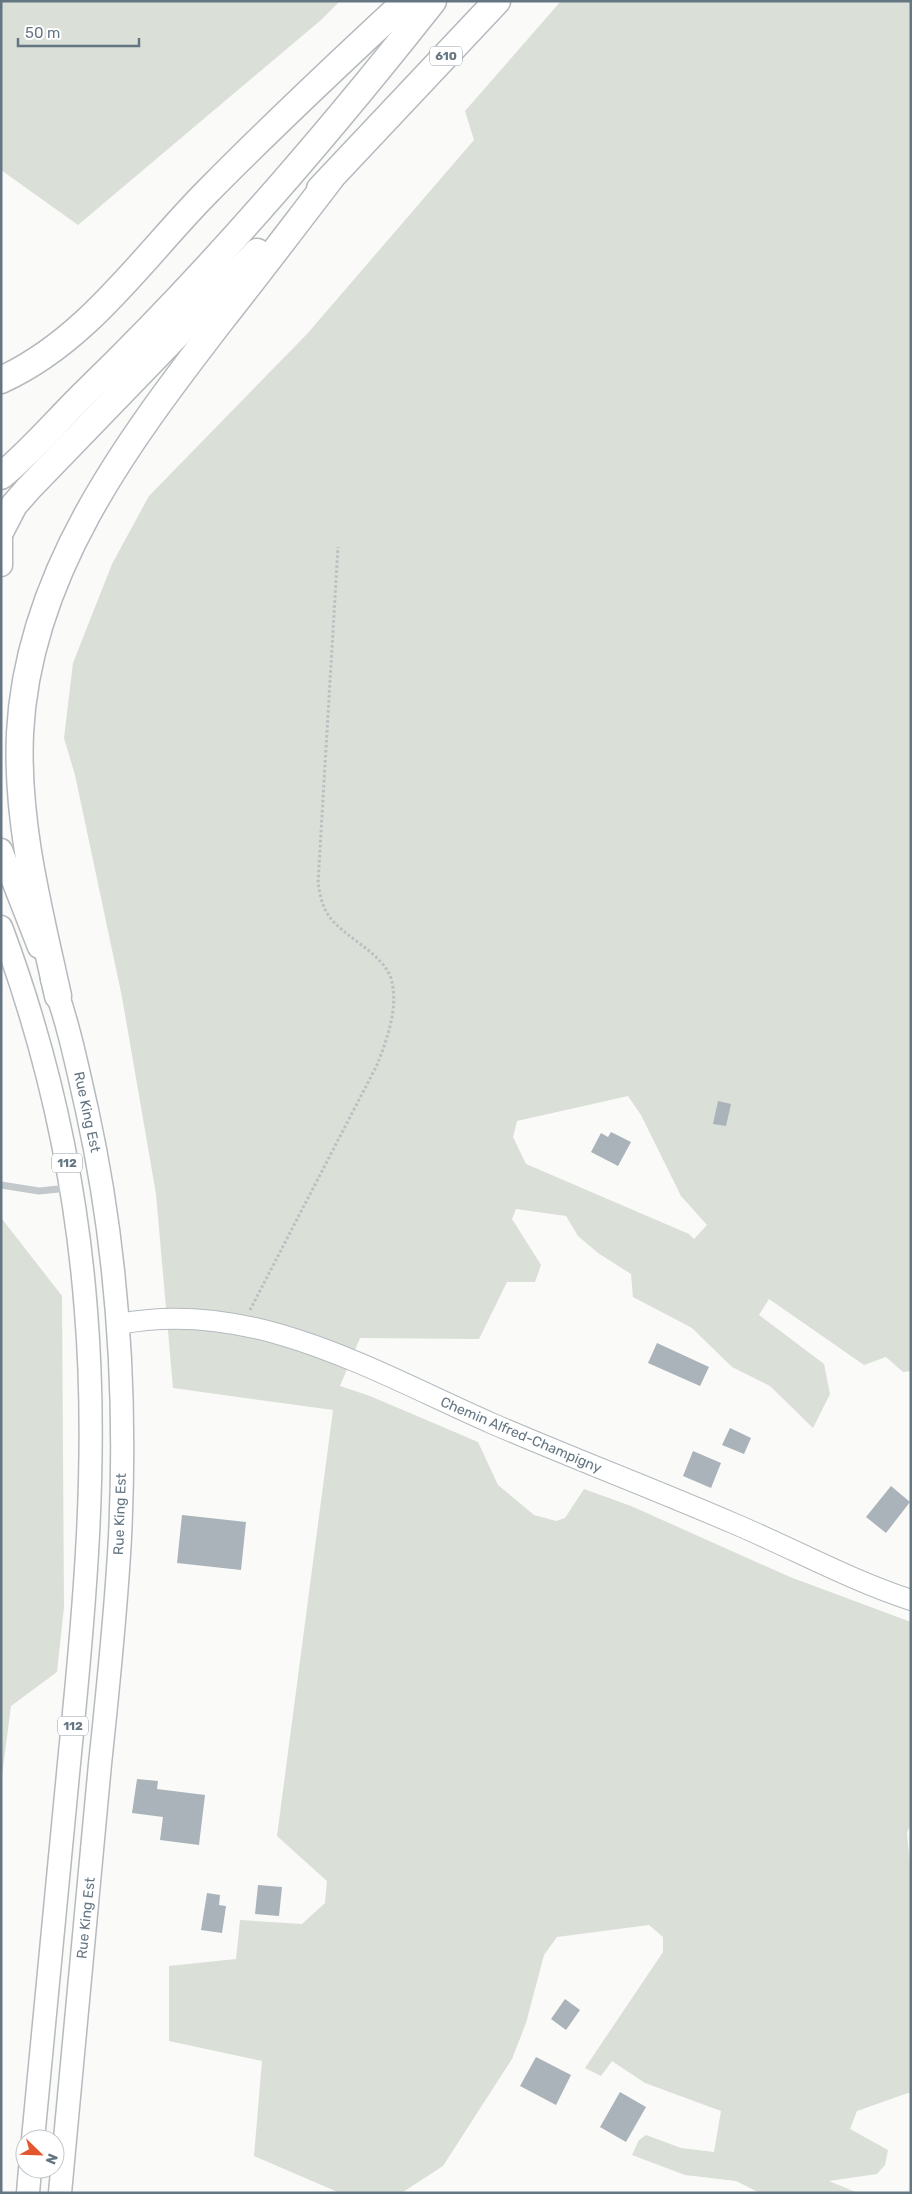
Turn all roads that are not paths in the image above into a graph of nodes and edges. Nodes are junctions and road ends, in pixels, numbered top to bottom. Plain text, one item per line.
1 (406, 1) edge
2 (433, 1) edge
3 (497, 1) edge
4 (332, 178) junction
5 (1, 380) edge
6 (1, 476) edge
7 (1, 530) edge
8 (1, 539) edge
9 (1, 565) edge
10 (1, 850) edge
11 (1, 927) edge
12 (58, 996) junction
13 (1, 1185) edge
14 (71, 1187) junction
15 (119, 1324) junction
16 (911, 1600) edge
17 (34, 2129) edge
18 (29, 2179) edge
19 (28, 2193) edge
20 (60, 2193) edge

1 - 5 highway
2 - 6 highway
3 - 4 highway, 610
4 - 7 highway
4 - 12 highway
8 - 9 main road
10 - 12 main road, Rue King Est / 112
11 - 14 main road, 112
12 - 15 main road, Rue King Est / 112
13 - 14 lane
14 - 17 main road, 112
15 - 16 street, Chemin Alfred-Champigny
15 - 20 main road, Rue King Est / 112
18 - 19 main road

